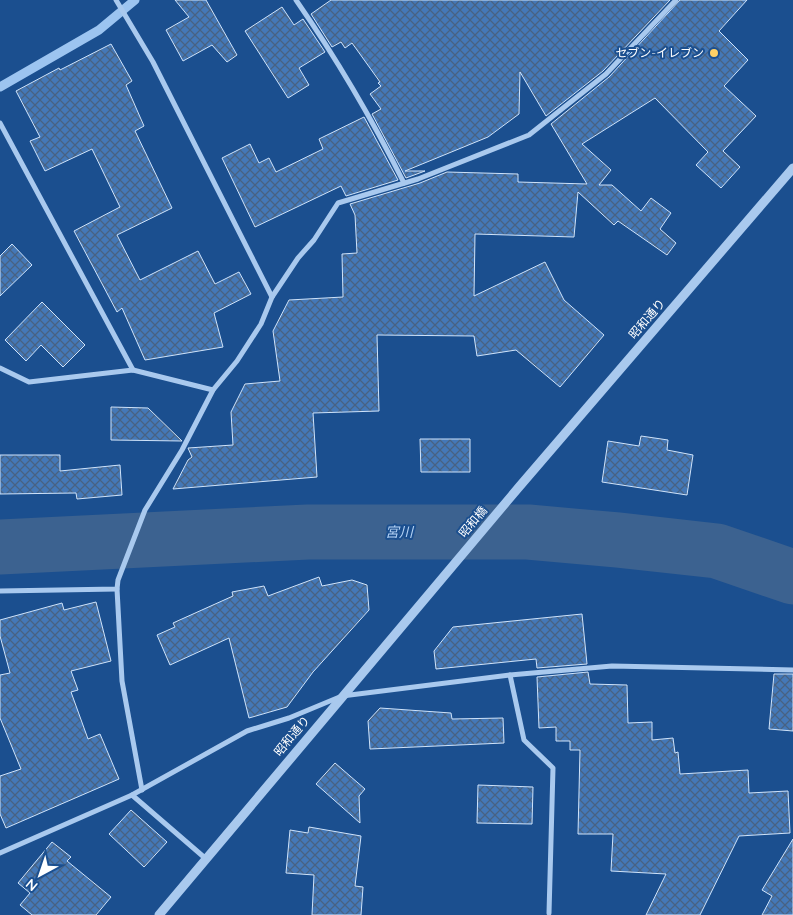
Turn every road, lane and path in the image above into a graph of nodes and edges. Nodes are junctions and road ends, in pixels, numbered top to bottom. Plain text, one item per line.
1 (296, 0) edge
2 (676, 0) edge
3 (117, 1) edge
4 (0, 123) edge
5 (793, 168) edge
6 (404, 183) junction
7 (272, 297) junction
8 (0, 368) edge
9 (133, 370) junction
10 (212, 390) junction
11 (519, 486) joint
12 (446, 574) joint
13 (117, 589) junction
14 (0, 591) edge
15 (793, 670) edge
16 (510, 675) junction
17 (342, 696) junction
18 (142, 790) junction
19 (132, 795) junction
20 (0, 853) edge
21 (205, 858) junction
22 (549, 913) dead end
23 (159, 915) edge

1 - 6 street
2 - 6 street
3 - 7 street
4 - 9 street
5 - 11 street, 昭和通り
6 - 7 street
7 - 10 street
8 - 9 street
9 - 10 street
10 - 13 street
11 - 12 street, 昭和橋
12 - 17 street, 昭和通り
13 - 14 street
13 - 18 street
15 - 16 street
16 - 17 street
16 - 22 street
17 - 18 street
17 - 21 street, 昭和通り
18 - 19 street
19 - 20 street
19 - 21 street
21 - 23 street, 昭和通り

